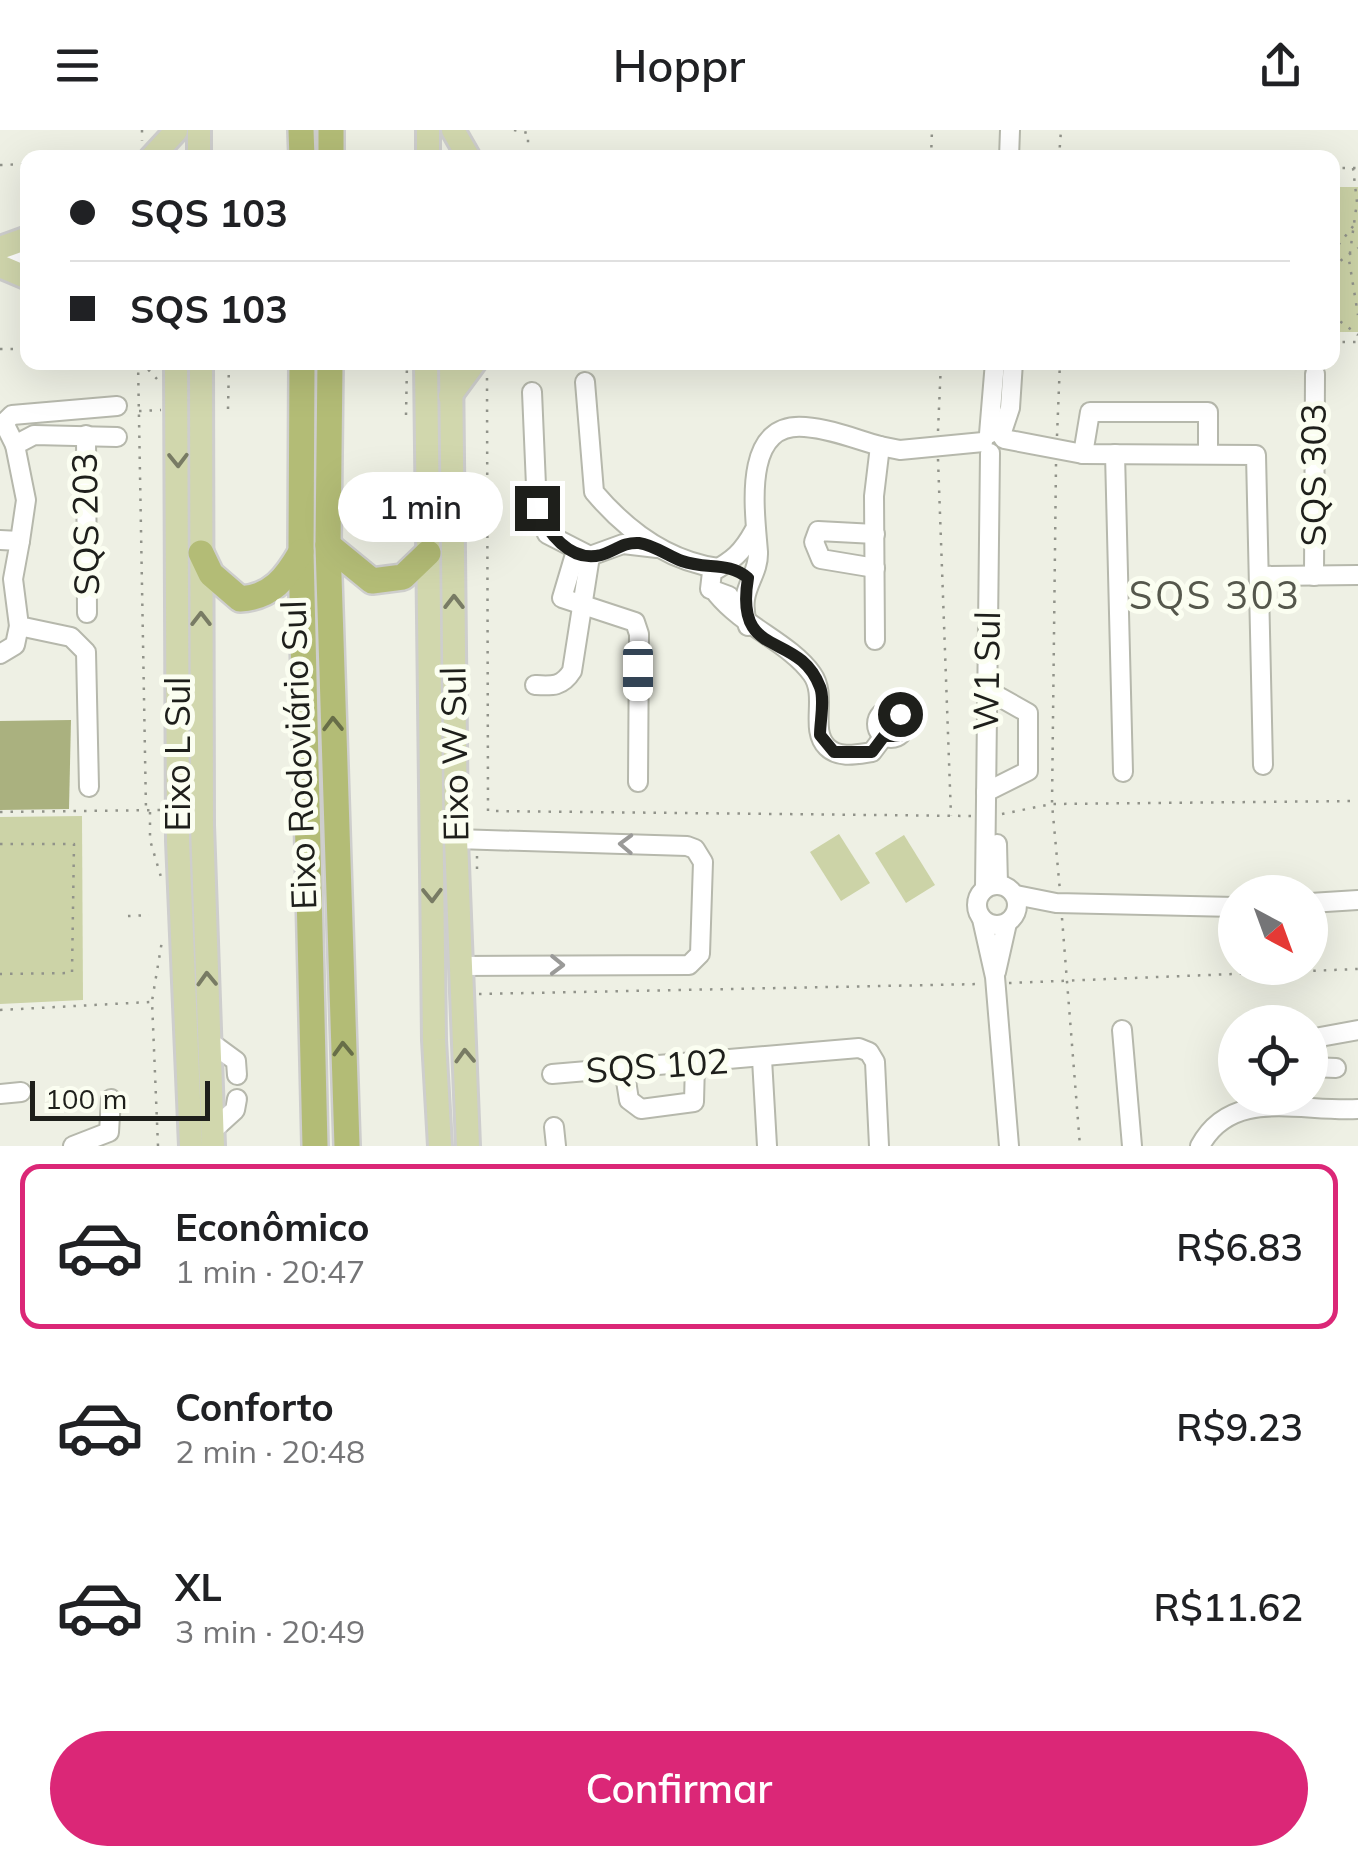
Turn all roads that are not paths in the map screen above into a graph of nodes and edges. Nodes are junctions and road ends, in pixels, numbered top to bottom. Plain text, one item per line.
1 (176, 131) edge
2 (150, 150) edge
3 (159, 370) edge
4 (175, 370) edge
5 (201, 370) edge
6 (302, 370) edge
7 (330, 370) edge
8 (426, 370) edge
9 (451, 370) edge
10 (474, 370) edge
11 (995, 370) edge
12 (1012, 370) edge
13 (1314, 374) dead end
14 (585, 382) dead end
15 (532, 392) dead end
16 (450, 396) junction
17 (171, 402) junction
18 (117, 406) dead end
19 (993, 410) junction
20 (86, 435) junction
21 (117, 437) dead end
22 (15, 445) junction
23 (994, 445) junction
24 (880, 446) junction
25 (944, 447) junction
26 (1083, 454) junction
27 (1115, 454) junction
28 (1208, 454) junction
29 (626, 522) junction
30 (754, 531) junction
31 (874, 534) junction
32 (0, 540) edge
33 (20, 540) junction
34 (622, 544) junction
35 (328, 546) junction
36 (657, 548) junction
37 (302, 552) junction
38 (201, 553) junction
39 (428, 553) junction
40 (583, 553) junction
41 (680, 561) junction
42 (724, 566) junction
43 (875, 568) junction
44 (1258, 576) junction
45 (1314, 576) junction
46 (1358, 576) edge
47 (747, 586) junction
48 (714, 592) junction
49 (581, 606) junction
50 (87, 613) dead end
51 (19, 626) junction
52 (748, 626) junction
53 (875, 640) dead end
54 (0, 654) edge
55 (534, 685) dead end
56 (992, 693) junction
57 (884, 736) dead end
58 (1262, 765) dead end
59 (1123, 772) dead end
60 (638, 782) dead end
61 (89, 788) dead end
62 (991, 789) junction
63 (466, 839) junction
64 (992, 886) junction
65 (1016, 895) junction
66 (1358, 900) edge
67 (1328, 902) edge
68 (1059, 903) junction
69 (1218, 907) edge
70 (982, 919) junction
71 (1011, 919) junction
72 (460, 966) junction
73 (995, 980) junction
74 (1122, 1030) dead end
75 (1358, 1030) edge
76 (1328, 1036) edge
77 (210, 1042) junction
78 (762, 1059) junction
79 (695, 1064) junction
80 (624, 1068) junction
81 (1328, 1068) edge
82 (1336, 1068) dead end
83 (552, 1074) dead end
84 (237, 1075) dead end
85 (21, 1092) dead end
86 (0, 1094) edge
87 (111, 1099) dead end
88 (237, 1099) dead end
89 (1328, 1105) edge
90 (1358, 1108) edge
91 (1227, 1115) edge
92 (213, 1138) edge
93 (73, 1146) edge
94 (191, 1146) edge
95 (316, 1146) edge
96 (347, 1146) edge
97 (440, 1146) edge
98 (468, 1146) edge
99 (766, 1146) edge
100 (879, 1146) edge
101 (1008, 1146) edge
102 (1132, 1146) edge
103 (1200, 1146) edge

1 - 2 main road
3 - 17 main road
4 - 17 main road, Eixo L Sul
5 - 38 main road, Eixo L Sul
6 - 37 highway, Eixo Rodoviário Sul
7 - 35 highway, Eixo Rodoviário Sul
8 - 39 main road, Eixo W Sul
9 - 16 main road, Eixo W Sul
10 - 16 main road
11 - 19 street, W1 Sul
12 - 23 street, W1 Sul
13 - 45 street, SQS 303
14 - 29 street
15 - 40 street
63 -> 16 main road, Eixo W Sul
17 -> 94 main road, Eixo L Sul
18 - 22 street, SQS 203
19 - 23 street, W1 Sul
19 - 25 street
20 - 21 street, SQS 203
20 - 22 street, SQS 203
20 - 50 street, SQS 203
22 - 33 street, SQS 203
23 - 25 street, SQS 303
23 - 26 street, SQS 303
23 - 56 street, W1 Sul
24 - 25 street, SQS 303
24 - 30 street, SQS 303
24 - 31 street
26 - 27 street, SQS 303
26 - 28 street
27 - 28 street, SQS 303
27 - 59 street
28 - 44 street, SQS 303
29 - 34 street
29 - 36 street
30 - 42 street
30 - 47 street, SQS 303
31 - 43 street
31 - 43 street
32 - 33 street, SQS 203
33 - 51 street, SQS 203
34 - 36 street
34 - 40 street
35 - 39 highway
96 -> 35 highway, Eixo Rodoviário Sul
36 - 41 street
37 - 38 highway
37 - 95 highway, Eixo Rodoviário Sul
77 -> 38 main road, Eixo L Sul
39 -> 97 main road, Eixo W Sul
40 - 49 street
41 - 42 street
41 - 48 street
42 - 47 street
42 - 48 street
43 - 53 street
44 - 45 street, SQS 303
44 - 58 street, SQS 303
45 - 46 street, SQS 303
47 - 48 street
47 - 52 street, SQS 303
48 - 52 street
49 - 55 street
49 - 60 street
51 - 54 street
51 - 61 street, SQS 203
52 - 57 street
56 - 62 street, W1 Sul
56 - 62 street
62 - 64 street, W1 Sul
63 - 72 main road, Eixo W Sul
72 -> 63 street
64 - 65 street
64 - 70 street
65 - 68 street
65 - 71 street
66 - 67 street
68 - 69 street
68 - 71 street
70 - 71 street
70 - 73 street
71 - 73 street
98 -> 72 main road, Eixo W Sul
73 - 101 street
74 - 102 street
75 - 76 street
77 - 84 street
77 - 92 main road, Eixo L Sul
78 - 79 street, SQS 102
78 - 99 street, SQS 102
78 - 100 street, SQS 102
79 - 80 street, SQS 102
79 - 80 street
80 - 83 street, SQS 102
81 - 82 street
85 - 86 street
87 - 93 street
88 - 92 street
89 - 90 street
91 - 103 street

